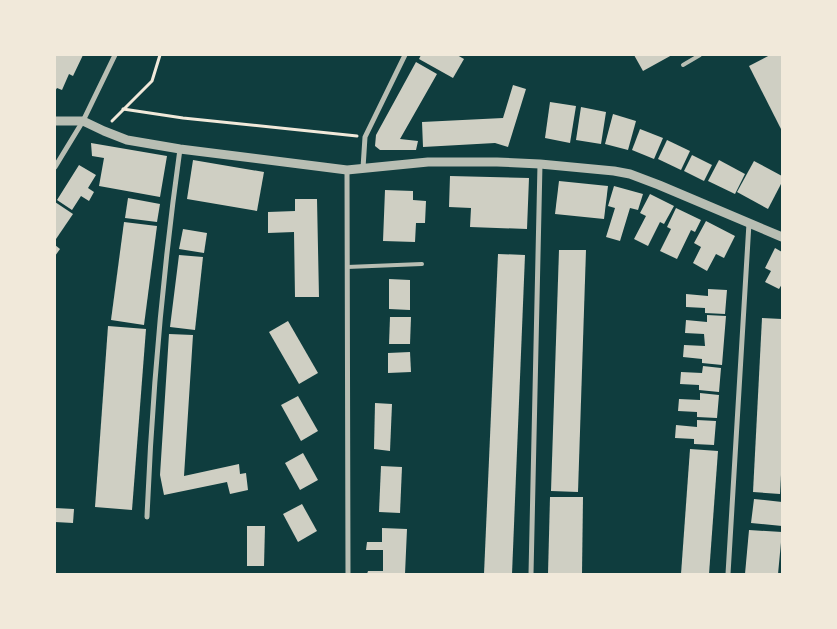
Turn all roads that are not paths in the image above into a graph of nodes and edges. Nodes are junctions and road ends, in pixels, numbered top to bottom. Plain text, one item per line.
1 (115, 55) edge
2 (405, 55) edge
3 (700, 55) edge
4 (683, 65) dead end
5 (55, 121) edge
6 (83, 121) junction
7 (180, 149) junction
8 (540, 164) junction
9 (55, 167) edge
10 (362, 168) junction
11 (347, 170) junction
12 (749, 222) junction
13 (782, 237) edge
14 (422, 264) dead end
15 (347, 266) junction
16 (147, 517) dead end
17 (348, 574) edge
18 (531, 574) edge
19 (728, 574) edge

1 - 6 street
2 - 10 street
3 - 4 lane
5 - 6 street
6 - 7 street
6 - 9 street
7 - 11 street
7 - 16 street
8 - 10 street
8 - 12 street
8 - 18 street
10 - 11 street
11 - 15 street
12 - 13 street
12 - 19 street
14 - 15 lane
15 - 17 street

